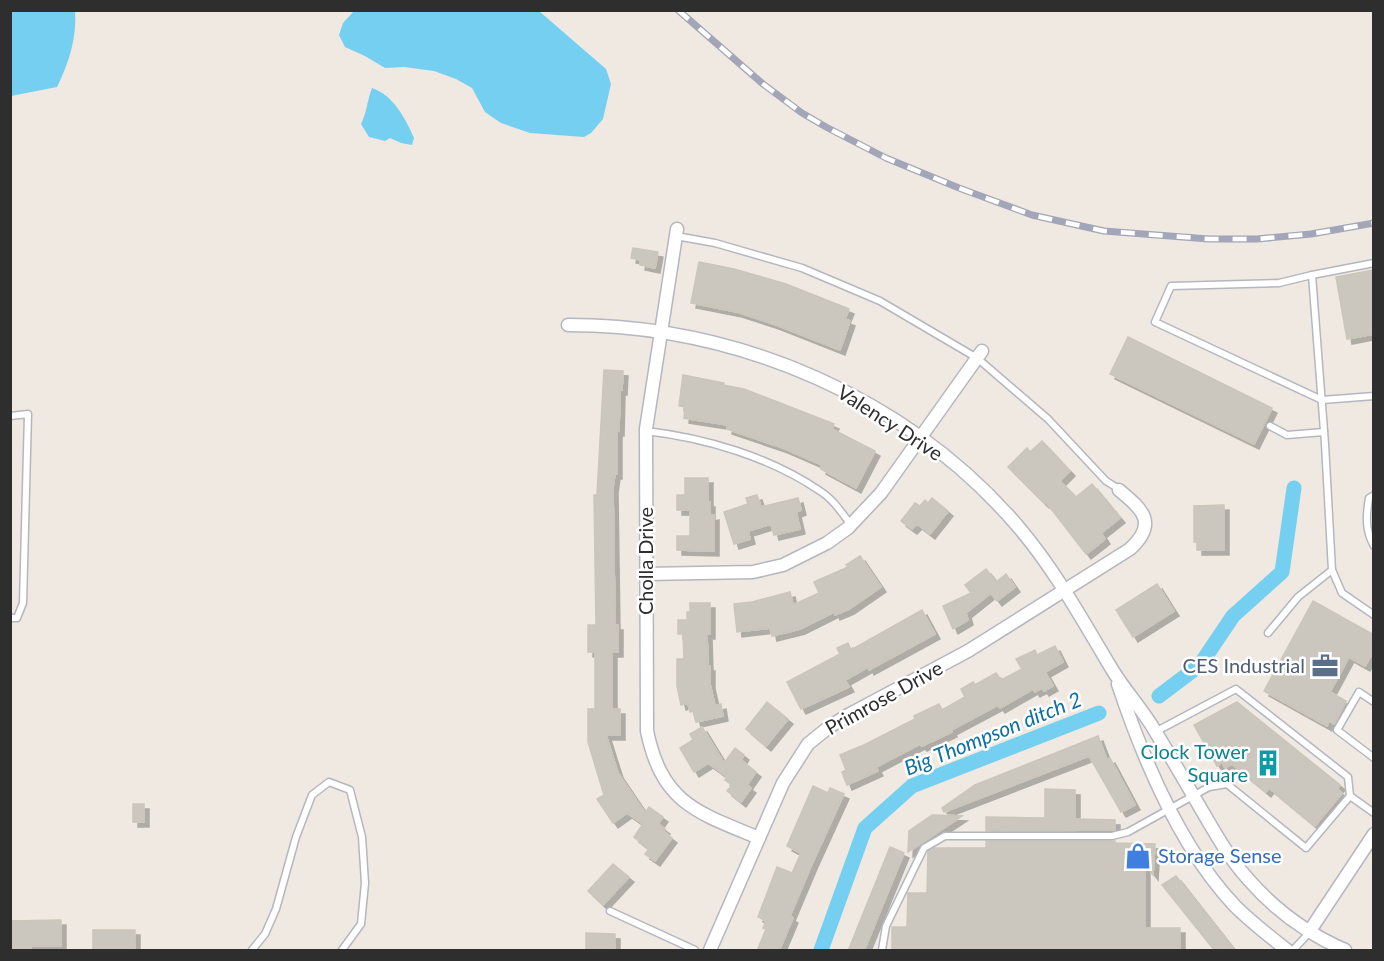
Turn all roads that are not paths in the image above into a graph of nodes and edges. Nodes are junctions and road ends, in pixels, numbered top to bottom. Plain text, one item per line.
1 (677, 232) joint
2 (1374, 263) edge
3 (1312, 275) junction
4 (568, 325) dead end
5 (661, 332) junction
6 (979, 354) junction
7 (1374, 396) edge
8 (1322, 400) junction
9 (10, 416) edge
10 (1270, 426) dead end
11 (646, 431) junction
12 (1324, 432) junction
13 (919, 437) junction
14 (1119, 490) joint
15 (1374, 495) edge
16 (851, 525) junction
17 (1374, 546) edge
18 (1332, 570) junction
19 (646, 574) junction
20 (1066, 590) junction
21 (1374, 615) edge
22 (10, 618) edge
23 (1268, 633) dead end
24 (1115, 675) junction
25 (1374, 702) edge
26 (1155, 732) junction
27 (1374, 758) edge
28 (1193, 795) junction
29 (1350, 796) junction
30 (1169, 808) junction
31 (1374, 813) edge
32 (1374, 834) edge
33 (759, 838) junction
34 (610, 911) dead end
35 (1310, 932) junction
36 (252, 951) edge
37 (342, 951) edge
38 (695, 951) edge
39 (710, 951) edge
40 (882, 951) edge
41 (1287, 951) edge
42 (1293, 951) edge
43 (1345, 951) edge

1 - 5 street, Cholla Drive
1 - 6 lane
2 - 3 lane
3 - 8 lane
3 - 8 lane
4 - 5 street, Valency Drive
5 - 11 street, Cholla Drive
5 - 13 street, Valency Drive
6 - 13 street
6 - 14 lane
7 - 8 lane
8 - 12 lane
9 - 22 lane
10 - 12 lane
11 - 16 lane
11 - 19 street, Cholla Drive
12 - 18 lane
13 - 16 street
13 - 20 street, Valency Drive
14 - 20 street, Primrose Drive
15 - 17 lane
16 - 19 street
18 - 21 lane
18 - 23 lane
19 - 33 street, Cholla Drive
20 - 24 street, Valency Drive
20 - 33 street, Primrose Drive
24 - 26 street, Valency Drive
24 - 30 street, Valency Drive
25 - 27 lane
26 - 28 street, Valency Drive
26 - 29 lane
28 - 29 lane
28 - 30 lane
28 - 35 street, Valency Drive
29 - 31 lane
30 - 40 lane
30 - 41 street, Valency Drive
32 - 35 street
33 - 39 street, Primrose Drive
34 - 38 lane
35 - 42 lane
35 - 43 street, Valency Drive
36 - 37 lane

